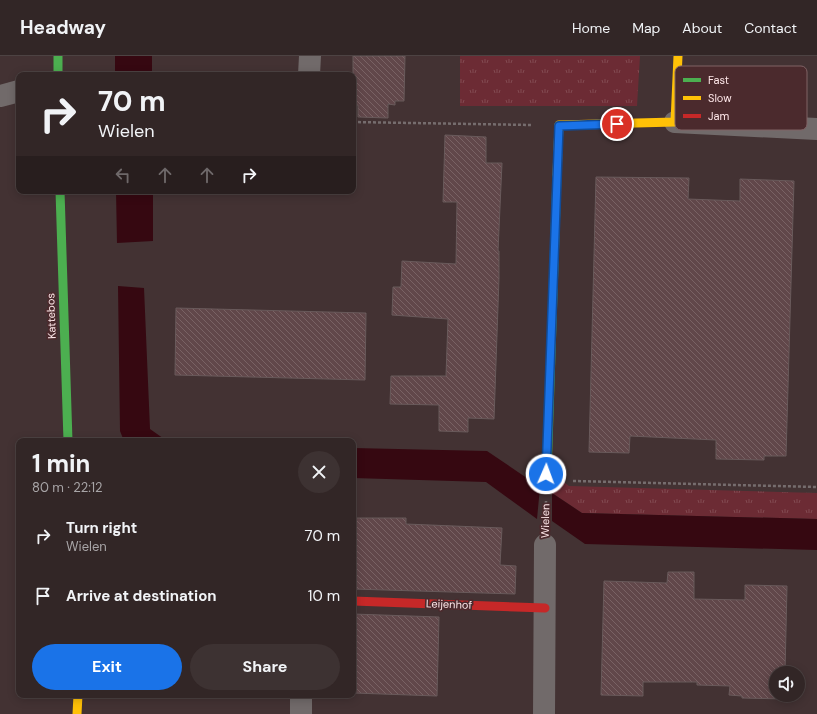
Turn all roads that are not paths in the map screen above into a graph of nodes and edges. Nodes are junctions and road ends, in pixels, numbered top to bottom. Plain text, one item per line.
1 (58, 56) edge
2 (310, 56) edge
3 (678, 56) edge
4 (678, 66) edge
5 (58, 72) edge
6 (309, 72) edge
7 (16, 92) edge
8 (0, 96) edge
9 (675, 122) edge
10 (807, 129) edge
11 (817, 129) edge
12 (60, 194) edge
13 (68, 438) edge
14 (546, 474) road end
15 (545, 545) road end
16 (356, 601) edge
17 (545, 608) junction
18 (78, 698) edge
19 (301, 698) edge
20 (77, 714) edge
21 (301, 714) edge
22 (544, 714) edge

1 - 5 street
2 - 6 street
3 - 4 street
7 - 8 street
9 - 14 street
10 - 11 street
12 - 13 street, Kattebos
15 - 17 street, Wielen
16 - 17 street, Leijenhof
17 - 22 street, Wielen
18 - 20 street
19 - 21 street

